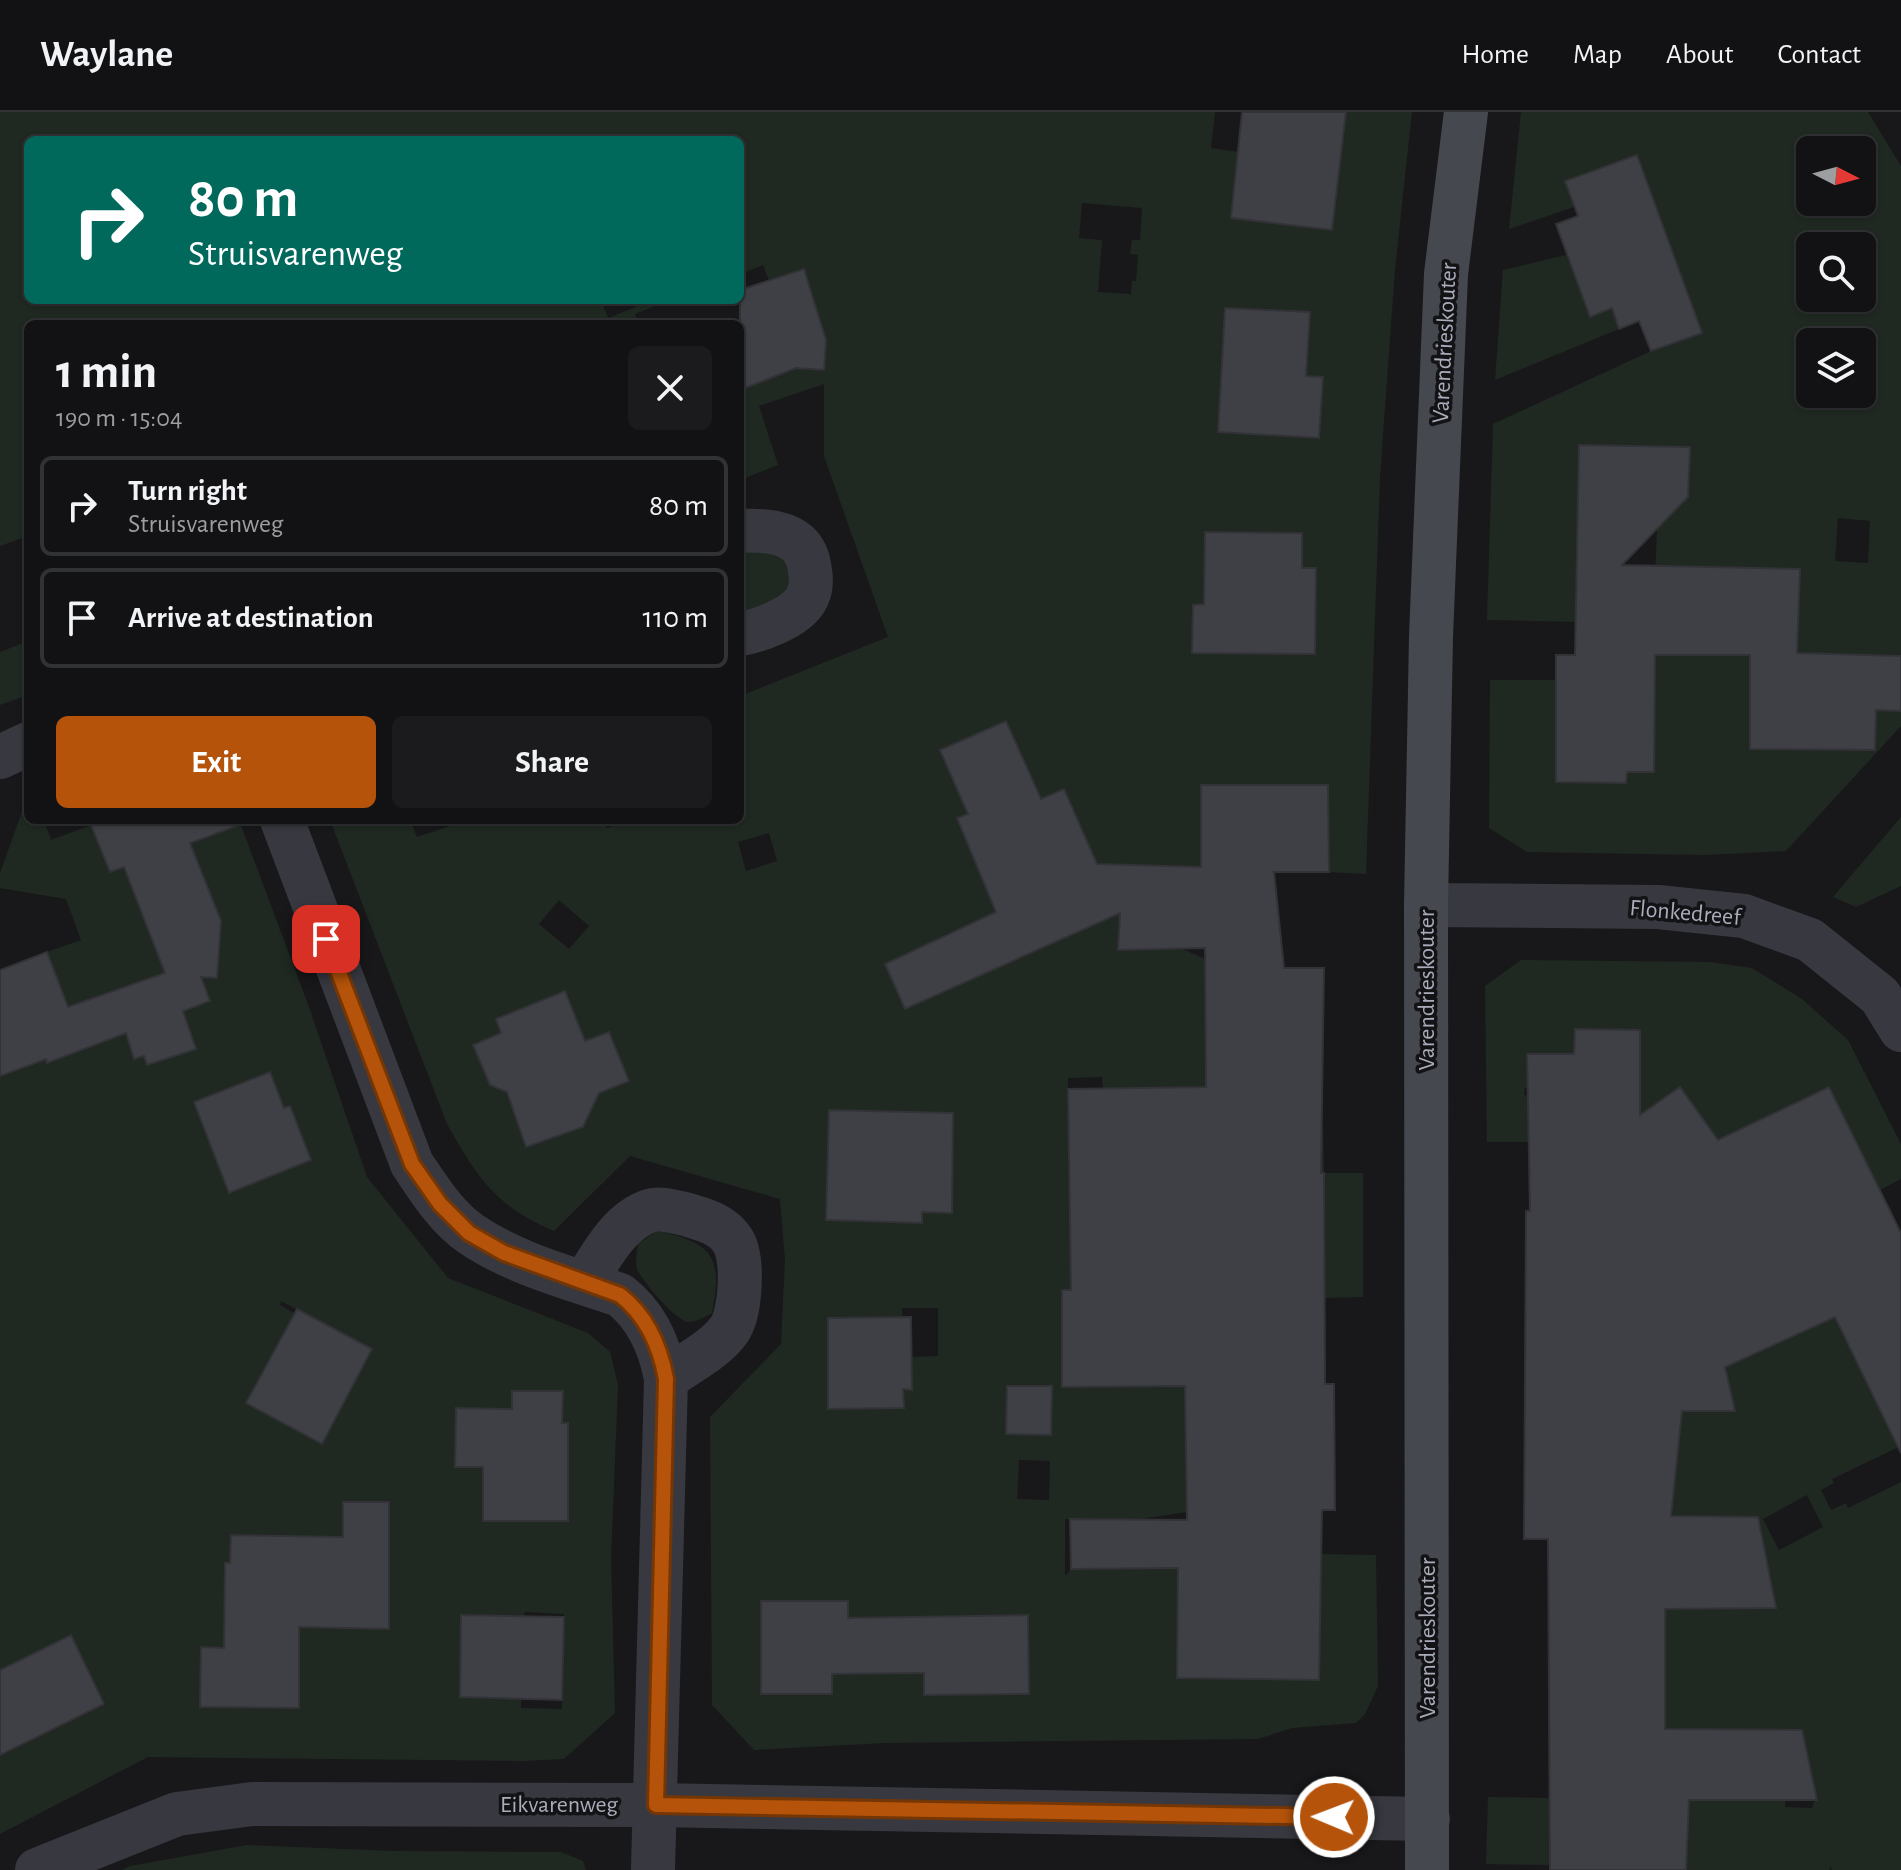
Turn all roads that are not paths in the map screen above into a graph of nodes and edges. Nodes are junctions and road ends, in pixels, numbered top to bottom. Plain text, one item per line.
1 (1466, 112) edge
2 (744, 531) edge
3 (744, 632) edge
4 (24, 746) edge
5 (0, 757) edge
6 (284, 824) edge
7 (1426, 905) junction
8 (1901, 1030) edge
9 (584, 1283) junction
10 (666, 1379) junction
11 (656, 1805) junction
12 (1428, 1819) junction
13 (37, 1870) edge
14 (653, 1870) edge
15 (1427, 1870) edge

1 - 7 street, Varendrieskouter
2 - 3 street
4 - 5 street
6 - 9 street
7 - 8 street, Flonkedreef
7 - 12 street, Varendrieskouter
9 - 10 street
9 - 10 street
10 - 11 street
11 - 12 street, Eikvarenweg
11 - 13 street, Eikvarenweg
11 - 14 street
12 - 15 street, Varendrieskouter

